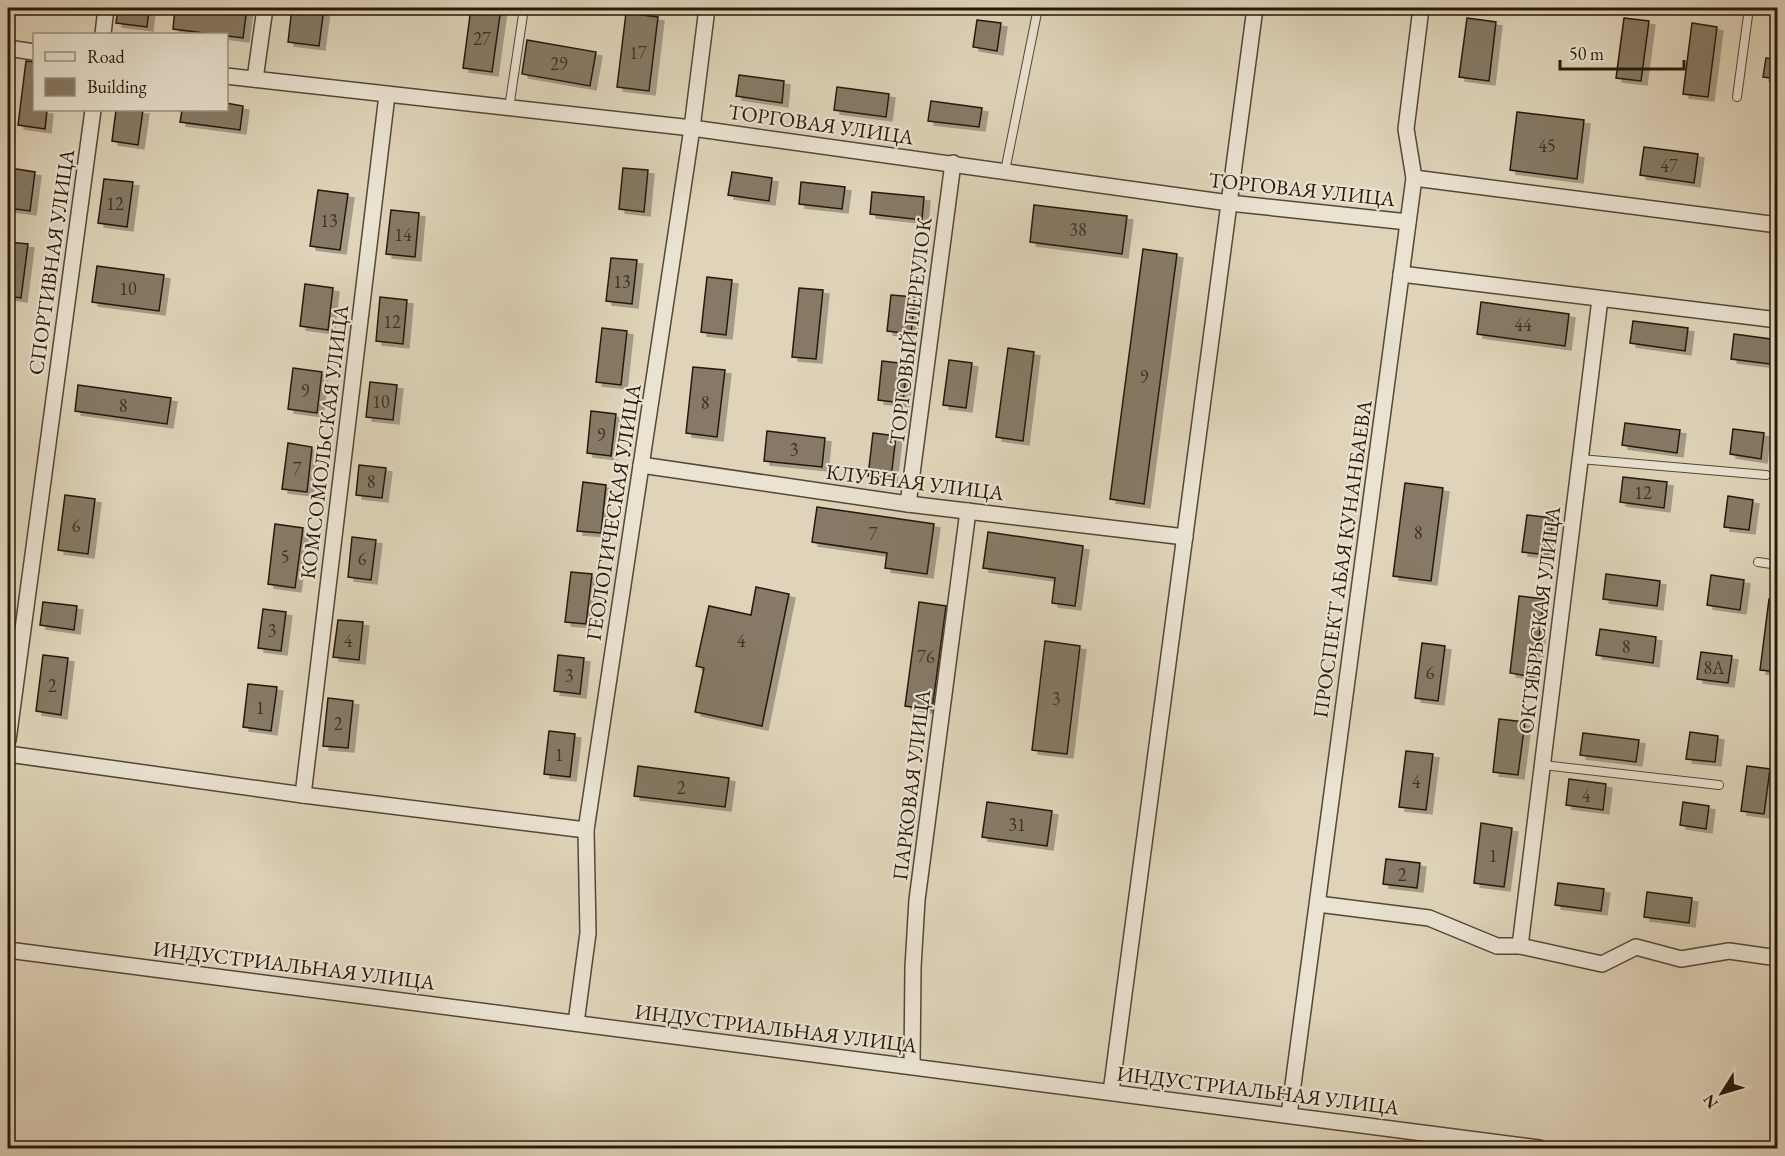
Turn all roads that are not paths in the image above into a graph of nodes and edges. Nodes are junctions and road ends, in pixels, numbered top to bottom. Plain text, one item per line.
1 (106, 8) edge
2 (265, 8) edge
3 (524, 8) edge
4 (707, 8) edge
5 (1038, 8) edge
6 (1255, 8) edge
7 (1421, 8) edge
8 (1749, 8) edge
9 (103, 33) edge
10 (8, 48) edge
11 (33, 52) edge
12 (228, 76) edge
13 (255, 79) junction
14 (387, 95) junction
15 (1737, 97) dead end
16 (509, 108) junction
17 (93, 111) edge
18 (692, 128) junction
19 (953, 164) junction
20 (1005, 171) junction
21 (1414, 178) junction
22 (1229, 203) junction
23 (1408, 222) junction
24 (1778, 225) edge
25 (1401, 274) junction
26 (1600, 299) junction
27 (1778, 320) edge
28 (1580, 459) junction
29 (641, 465) junction
30 (1766, 475) dead end
31 (908, 504) junction
32 (968, 511) junction
33 (1185, 537) junction
34 (1758, 562) dead end
35 (1778, 565) edge
36 (8, 741) edge
37 (8, 754) edge
38 (1543, 765) junction
39 (1719, 785) dead end
40 (303, 795) junction
41 (586, 830) junction
42 (1318, 904) junction
43 (1520, 946) junction
44 (8, 950) edge
45 (1778, 958) edge
46 (576, 1023) junction
47 (912, 1066) junction
48 (1111, 1092) junction
49 (1290, 1115) junction
50 (1539, 1149) edge

1 - 9 street
2 - 13 street
3 - 16 lane
4 - 18 street, ГЕОЛОГИЧЕСКАЯ УЛИЦА
5 - 20 lane
6 - 22 street
7 - 21 street, ПРОСПЕКТ АБАЯ КУНАНБАЕВА
8 - 15 lane
10 - 11 street
12 - 13 street, ТОРГОВАЯ УЛИЦА
13 - 14 street, ТОРГОВАЯ УЛИЦА
14 - 16 street, ТОРГОВАЯ УЛИЦА
14 - 40 street, КОМСОМОЛЬСКАЯ УЛИЦА
16 - 18 street, ТОРГОВАЯ УЛИЦА
17 - 36 street, СПОРТИВНАЯ УЛИЦА
18 - 19 street, ТОРГОВАЯ УЛИЦА
18 - 29 street, ГЕОЛОГИЧЕСКАЯ УЛИЦА
19 - 20 street, ТОРГОВАЯ УЛИЦА
19 - 31 street, ТОРГОВЫЙ ПЕРЕУЛОК
20 - 22 street, ТОРГОВАЯ УЛИЦА
21 - 23 street, ПРОСПЕКТ АБАЯ КУНАНБАЕВА
21 - 24 street, ТОРГОВАЯ УЛИЦА
22 - 23 street, ТОРГОВАЯ УЛИЦА
22 - 33 street
23 - 25 street, ПРОСПЕКТ АБАЯ КУНАНБАЕВА
25 - 26 street
25 - 42 street, ПРОСПЕКТ АБАЯ КУНАНБАЕВА
26 - 27 street
26 - 28 street, ОКТЯБРЬСКАЯ УЛИЦА
28 - 30 lane
28 - 38 street, ОКТЯБРЬСКАЯ УЛИЦА
29 - 31 street, КЛУБНАЯ УЛИЦА
29 - 41 street, ГЕОЛОГИЧЕСКАЯ УЛИЦА
31 - 32 street, КЛУБНАЯ УЛИЦА
32 - 33 street, КЛУБНАЯ УЛИЦА
32 - 47 street, ПАРКОВАЯ УЛИЦА
33 - 48 street
34 - 35 lane
37 - 40 street
38 - 39 lane
38 - 43 street, ОКТЯБРЬСКАЯ УЛИЦА
40 - 41 street
41 - 46 street, ГЕОЛОГИЧЕСКАЯ УЛИЦА
42 - 43 street
42 - 49 street, ПРОСПЕКТ АБАЯ КУНАНБАЕВА
43 - 45 street
44 - 46 street, ИНДУСТРИАЛЬНАЯ УЛИЦА
46 - 47 street, ИНДУСТРИАЛЬНАЯ УЛИЦА
47 - 48 street, ИНДУСТРИАЛЬНАЯ УЛИЦА
48 - 49 street, ИНДУСТРИАЛЬНАЯ УЛИЦА
49 - 50 street, ИНДУСТРИАЛЬНАЯ УЛИЦА

